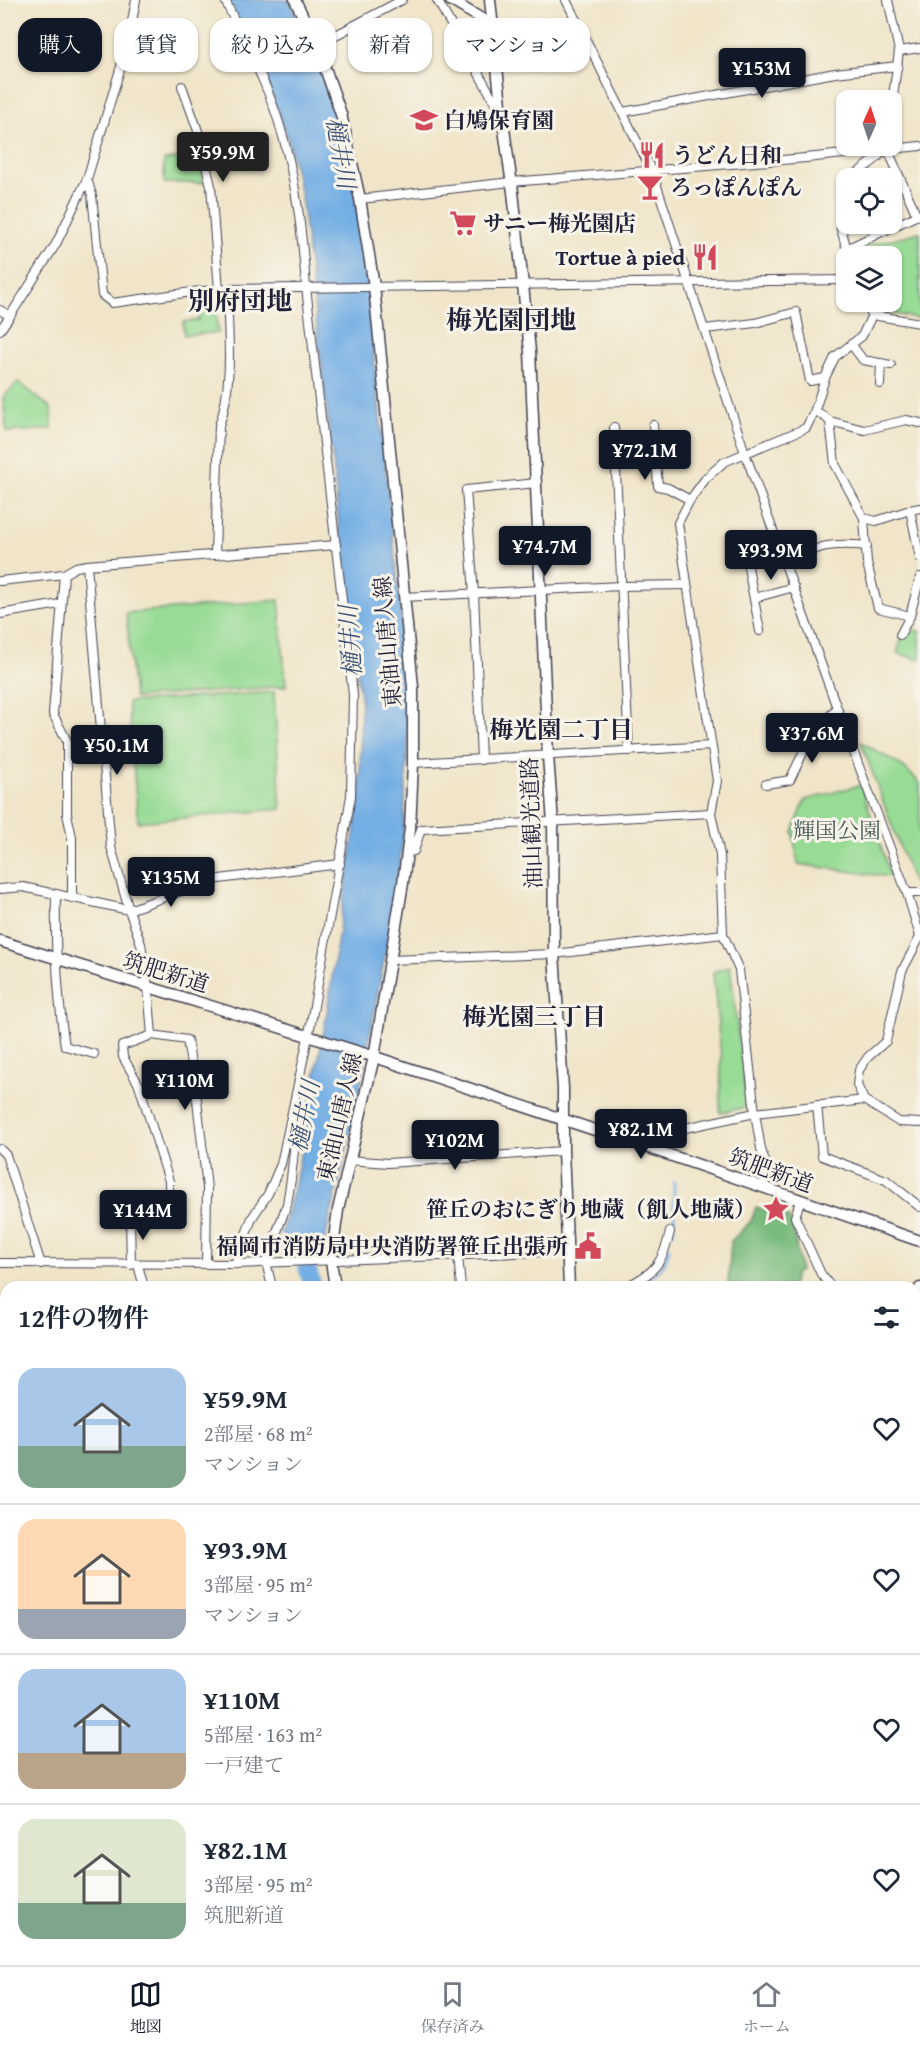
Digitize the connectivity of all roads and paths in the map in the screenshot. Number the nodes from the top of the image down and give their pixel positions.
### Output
1 (136, 0) edge
2 (225, 0) edge
3 (295, 0) edge
4 (402, 0) edge
5 (437, 0) edge
6 (450, 0) edge
7 (490, 0) edge
8 (566, 0) edge
9 (888, 0) edge
10 (304, 18) edge
11 (480, 18) edge
12 (491, 18) edge
13 (336, 35) edge
14 (920, 48) edge
15 (899, 51) junction
16 (898, 66) junction
17 (326, 72) edge
18 (497, 72) edge
19 (182, 86) dead end
20 (894, 90) edge
21 (623, 112) junction
22 (502, 114) junction
23 (920, 146) edge
24 (902, 148) edge
25 (836, 154) edge
26 (879, 156) edge
27 (888, 156) edge
28 (866, 168) edge
29 (652, 171) junction
30 (87, 179) junction
31 (511, 182) junction
32 (360, 199) junction
33 (918, 215) edge
34 (861, 246) edge
35 (836, 280) edge
36 (690, 282) junction
37 (523, 284) junction
38 (371, 286) junction
39 (308, 287) junction
40 (223, 290) junction
41 (0, 310) edge
42 (871, 312) edge
43 (872, 315) junction
44 (10, 316) junction
45 (920, 323) edge
46 (705, 329) junction
47 (0, 330) edge
48 (851, 344) junction
49 (882, 363) junction
50 (891, 365) dead end
51 (825, 378) junction
52 (880, 384) dead end
53 (815, 410) junction
54 (830, 421) junction
55 (920, 423) edge
56 (653, 425) dead end
57 (614, 427) dead end
58 (745, 453) junction
59 (537, 483) junction
60 (690, 500) junction
61 (920, 508) edge
62 (910, 510) junction
63 (864, 518) junction
64 (336, 545) junction
65 (867, 546) junction
66 (215, 555) junction
67 (920, 558) edge
68 (785, 560) junction
69 (87, 565) junction
70 (64, 574) junction
71 (920, 577) edge
72 (0, 581) edge
73 (686, 585) junction
74 (621, 586) junction
75 (794, 586) junction
76 (540, 590) junction
77 (474, 593) junction
78 (404, 597) junction
79 (754, 598) junction
80 (60, 604) junction
81 (0, 614) edge
82 (910, 616) junction
83 (760, 631) dead end
84 (900, 635) dead end
85 (837, 708) junction
86 (711, 746) junction
87 (629, 751) junction
88 (548, 756) junction
89 (481, 760) junction
90 (413, 763) junction
91 (766, 784) dead end
92 (711, 813) junction
93 (553, 823) junction
94 (407, 853) junction
95 (340, 864) junction
96 (0, 889) edge
97 (920, 892) edge
98 (907, 893) junction
99 (56, 894) junction
100 (72, 898) junction
101 (129, 910) junction
102 (723, 934) junction
103 (920, 937) edge
104 (0, 941) edge
105 (554, 954) junction
106 (55, 958) junction
107 (390, 960) junction
108 (148, 987) junction
109 (152, 1035) junction
110 (308, 1037) junction
111 (94, 1054) dead end
112 (372, 1056) junction
113 (864, 1100) junction
114 (293, 1105) junction
115 (817, 1105) junction
116 (754, 1113) junction
117 (563, 1120) junction
118 (920, 1123) edge
119 (0, 1149) edge
120 (652, 1149) junction
121 (563, 1151) junction
122 (349, 1160) junction
123 (764, 1187) junction
124 (800, 1201) junction
125 (920, 1207) edge
126 (670, 1233) dead end
127 (920, 1241) edge
128 (567, 1251) junction
129 (458, 1256) junction
130 (269, 1261) junction
131 (327, 1261) junction
132 (0, 1263) edge
133 (41, 1264) junction
134 (134, 1264) junction
135 (206, 1264) junction
136 (235, 1264) junction
137 (820, 1274) junction
138 (141, 1281) edge
139 (271, 1281) edge
140 (333, 1281) edge
141 (460, 1281) edge
142 (569, 1281) edge
143 (636, 1281) edge
144 (819, 1281) edge
145 (826, 1281) edge

1 - 30 street
2 - 39 street
3 - 10 street, 東油山唐人線
4 - 13 street
5 - 22 street
6 - 11 street
7 - 12 street, 油山観光道路
8 - 21 street
9 - 15 street
14 - 15 street
15 - 16 street
16 - 20 street
16 - 21 street
17 - 32 street, 東油山唐人線
18 - 22 street, 油山観光道路
19 - 40 street
21 - 29 street
22 - 31 street, 油山観光道路
23 - 24 street
25 - 29 street
26 - 28 street
27 - 33 street
29 - 31 street
29 - 36 street
30 - 40 street
30 - 44 street
31 - 32 street
31 - 37 street, 油山観光道路
32 - 38 street, 東油山唐人線
33 - 34 street
35 - 36 street
36 - 37 street
36 - 46 street
37 - 38 street
37 - 59 street, 油山観光道路
38 - 39 street
38 - 78 street, 東油山唐人線
39 - 40 street
39 - 64 street
40 - 66 street
41 - 44 street
42 - 43 street
43 - 45 street
43 - 48 street
44 - 47 street
46 - 51 street
46 - 58 street
48 - 49 street
48 - 51 street
49 - 50 street
49 - 52 street
51 - 53 street
53 - 54 street
53 - 58 street
54 - 55 street
54 - 63 street
56 - 60 street
57 - 74 street
58 - 60 street
58 - 68 street
59 - 76 street, 油山観光道路
59 - 77 street
60 - 73 street
61 - 62 street
62 - 63 street
62 - 67 street
63 - 65 street
64 - 66 street
64 - 95 street
65 - 68 street
65 - 82 street
66 - 69 street
68 - 75 street
68 - 79 street
69 - 70 street
69 - 101 street
70 - 72 street
70 - 80 street
71 - 82 street
73 - 74 street
73 - 86 street
74 - 76 street
74 - 87 street
75 - 79 street
75 - 85 street
76 - 77 street
76 - 88 street, 油山観光道路
77 - 78 street
77 - 89 street
78 - 90 street, 東油山唐人線
79 - 83 street
80 - 81 street
80 - 100 street
82 - 84 street
85 - 91 street
85 - 98 street
86 - 87 street
86 - 92 street
87 - 88 street
88 - 89 street
88 - 93 street, 油山観光道路
89 - 90 street
90 - 94 street, 東油山唐人線
92 - 93 street
92 - 102 street
93 - 94 street
93 - 105 street, 油山観光道路
94 - 107 street, 東油山唐人線
95 - 101 street
95 - 110 street
96 - 99 street
97 - 98 street
98 - 103 street
99 - 100 street
99 - 106 street
100 - 101 street
101 - 108 street
102 - 105 street
102 - 116 street
103 - 113 street
104 - 106 street, 筑肥新道
105 - 107 street
105 - 117 street, 油山観光道路
106 - 108 street, 筑肥新道
106 - 111 street
107 - 112 street, 東油山唐人線
108 - 109 street
108 - 110 street, 筑肥新道
109 - 134 street
109 - 135 street
110 - 112 street, 筑肥新道
110 - 114 street
112 - 117 street, 筑肥新道
112 - 122 street, 東油山唐人線
113 - 115 street
113 - 118 street
114 - 130 street
114 - 136 street
115 - 116 street
115 - 125 street
116 - 120 street
116 - 123 street
117 - 120 street, 筑肥新道
117 - 121 street, 油山観光道路
119 - 133 street
120 - 123 street, 筑肥新道
121 - 122 street
121 - 128 street, 油山観光道路
122 - 131 street, 東油山唐人線
123 - 124 street, 筑肥新道
124 - 127 street, 筑肥新道
124 - 137 street
126 - 143 street
128 - 129 street
128 - 142 street, 油山観光道路
129 - 131 street
129 - 141 street
130 - 131 street
130 - 136 street
130 - 139 street
131 - 140 street, 東油山唐人線
132 - 133 street
133 - 134 street
134 - 135 street
134 - 138 street
135 - 136 street
137 - 144 street
137 - 145 street

